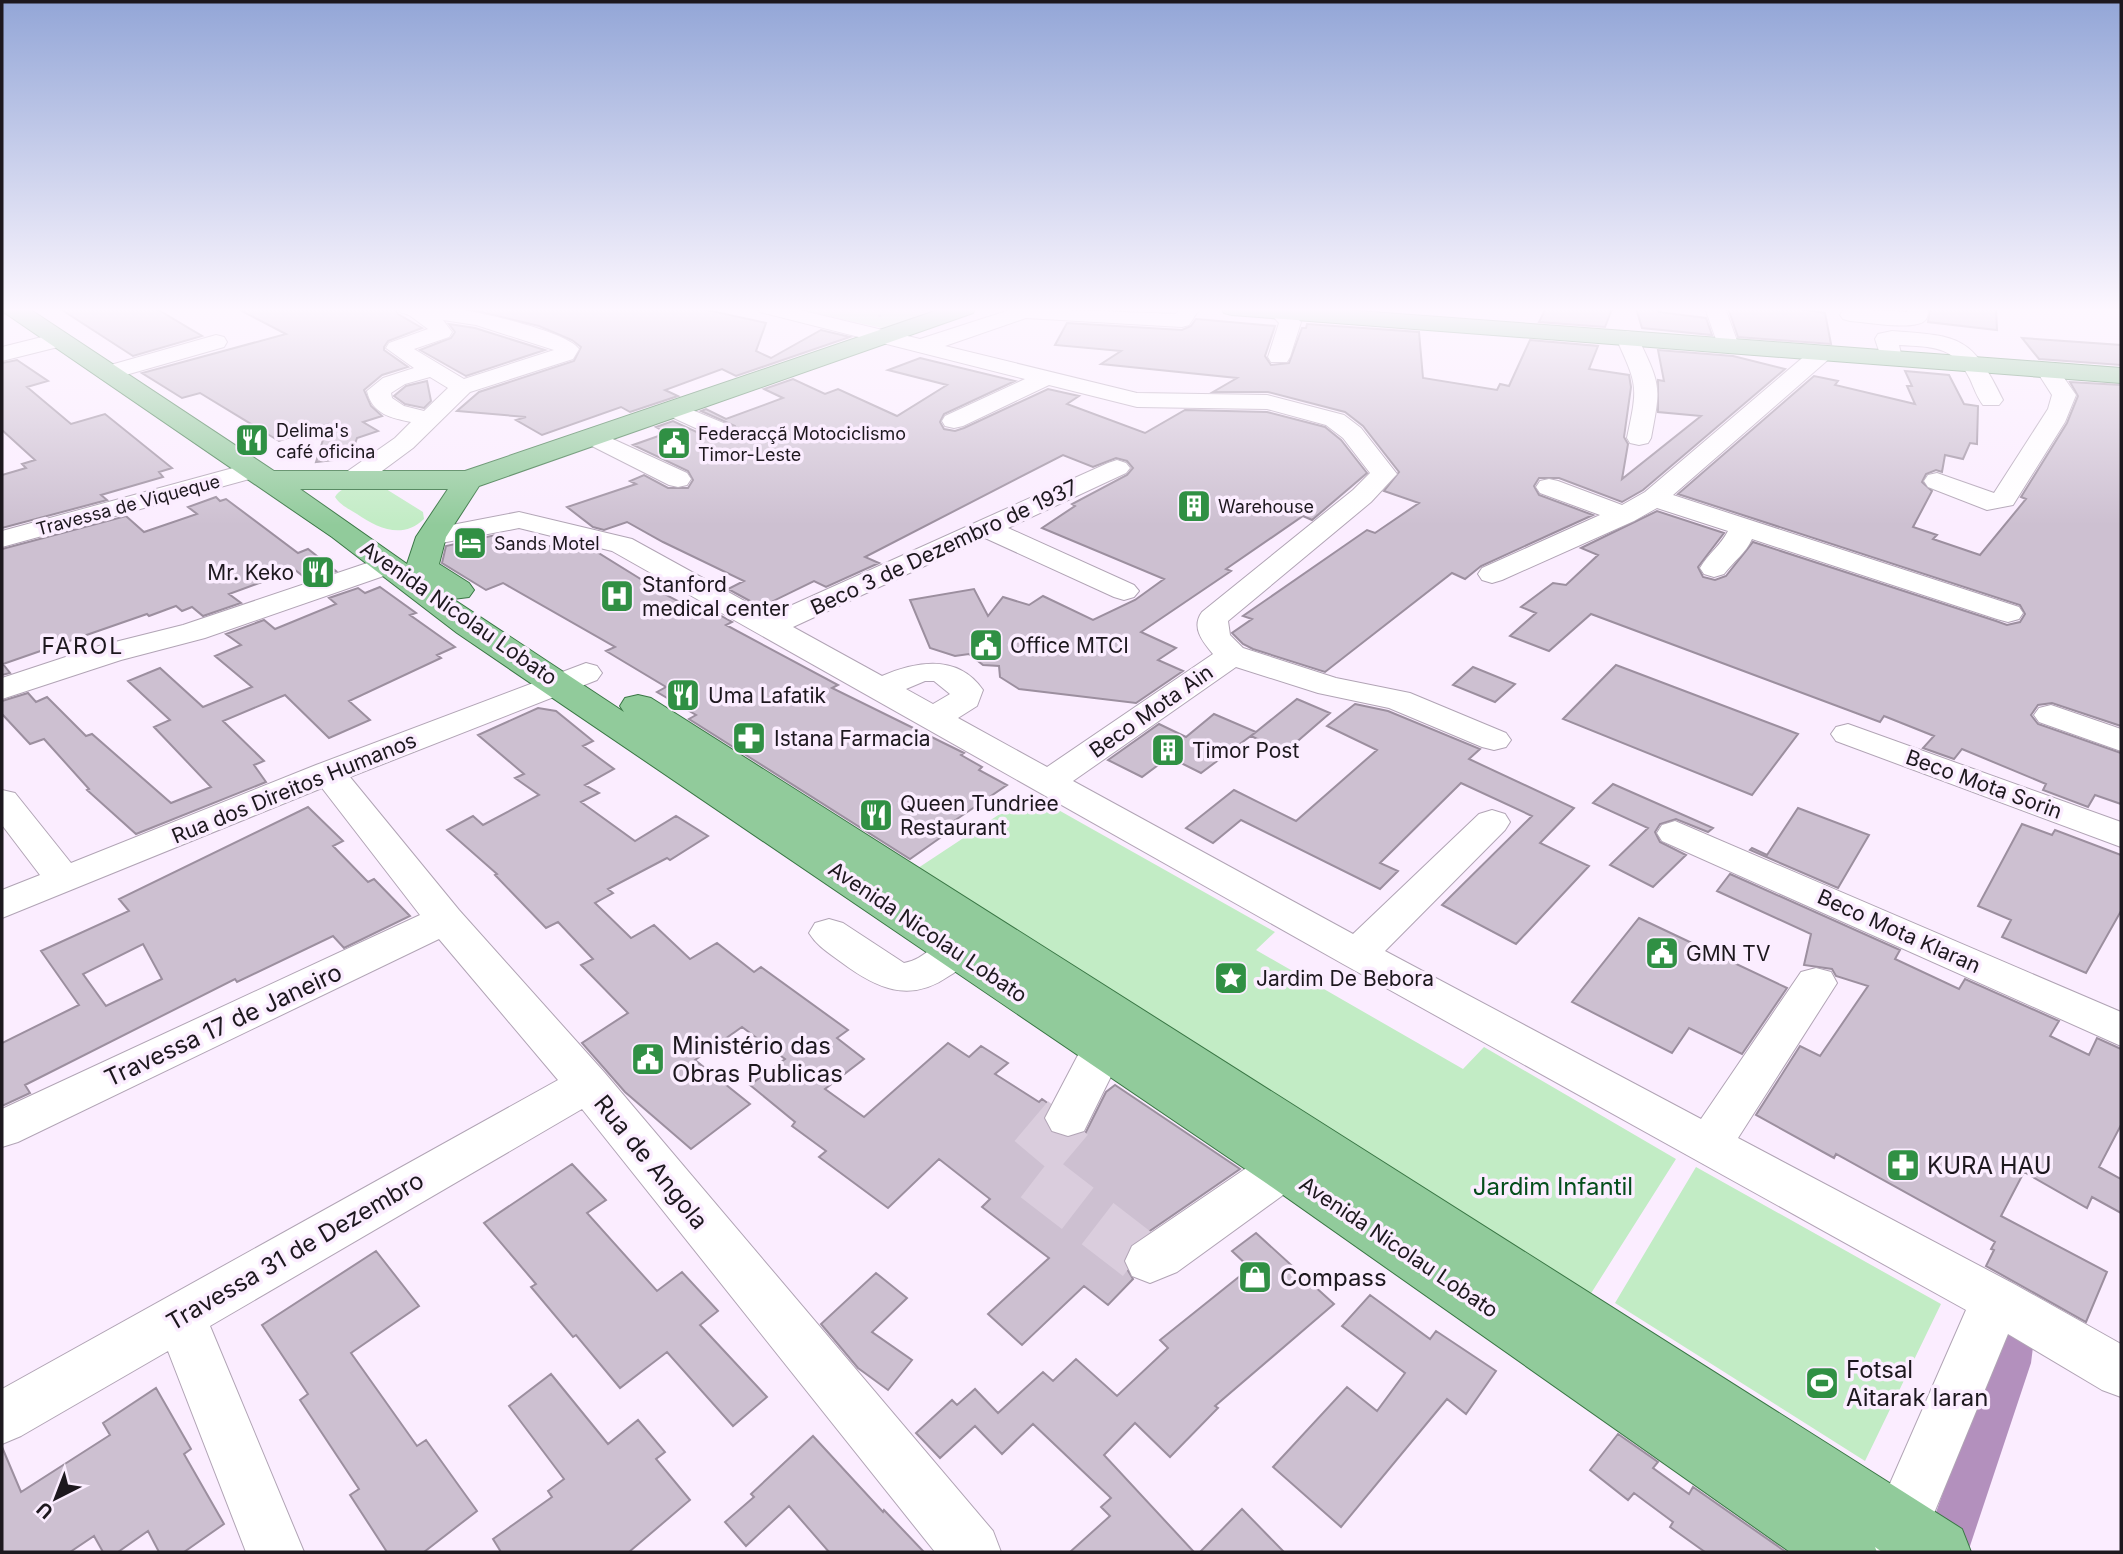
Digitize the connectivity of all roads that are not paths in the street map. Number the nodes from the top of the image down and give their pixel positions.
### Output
1 (119, 381) edge
2 (396, 381) edge
3 (451, 381) edge
4 (482, 381) edge
5 (756, 381) edge
6 (1040, 381) edge
7 (1056, 381) edge
8 (1646, 381) edge
9 (1791, 381) edge
10 (1983, 381) edge
11 (2054, 381) edge
12 (462, 387) junction
13 (1991, 400) dead end
14 (673, 409) junction
15 (429, 419) junction
16 (954, 421) dead end
17 (724, 432) dead end
18 (593, 437) junction
19 (1639, 438) dead end
20 (1117, 468) dead end
21 (262, 475) junction
22 (354, 479) junction
23 (678, 479) dead end
24 (468, 480) junction
25 (1937, 481) dead end
26 (1549, 487) dead end
27 (1654, 498) junction
28 (1624, 515) junction
29 (1742, 527) junction
30 (985, 528) junction
31 (343, 531) junction
32 (2, 539) edge
33 (414, 556) junction
34 (1714, 568) dead end
35 (1492, 574) dead end
36 (1125, 591) dead end
37 (2008, 614) dead end
38 (771, 626) junction
39 (1232, 655) junction
40 (573, 679) junction
41 (2, 689) edge
42 (2051, 715) dead end
43 (1848, 734) dead end
44 (1494, 740) dead end
45 (2121, 741) edge
46 (328, 773) junction
47 (1047, 783) junction
48 (2, 801) edge
49 (1492, 822) dead end
50 (1675, 834) dead end
51 (2121, 835) edge
52 (64, 880) junction
53 (2, 905) edge
54 (445, 920) junction
55 (829, 933) dead end
56 (957, 951) junction
57 (1357, 954) junction
58 (1816, 983) dead end
59 (2121, 1030) edge
60 (1103, 1048) junction
61 (588, 1084) junction
62 (1068, 1118) tunnel mouth
63 (2, 1129) edge
64 (1710, 1143) junction
65 (1284, 1168) junction
66 (1150, 1261) dead end
67 (1996, 1300) junction
68 (180, 1317) junction
69 (2118, 1363) edge
70 (2, 1418) edge
71 (1909, 1544) edge
72 (271, 1551) edge
73 (972, 1552) edge
74 (1845, 1552) edge

1 - 21 main road, Avenida Nicolau Lobato
2 - 15 street
3 - 12 street
4 - 12 street
5 - 14 main road
6 - 16 street
7 - 39 street, Beco Mota Ain
8 - 19 street
9 - 27 street
10 - 13 street
11 - 25 street
12 - 15 street
14 - 17 street
14 - 18 main road
15 - 22 street
18 - 23 street
18 - 24 main road
20 - 30 street, Beco 3 de Dezembro de 1937
21 - 22 main road
21 - 31 main road, Avenida Nicolau Lobato
21 - 32 street, Travessa de Viqueque
22 - 24 main road
24 - 33 main road
26 - 28 street
27 - 28 street
27 - 29 street
28 - 35 street
29 - 34 street
29 - 37 street
30 - 36 street
30 - 38 street, Beco 3 de Dezembro de 1937
31 - 33 main road, Avenida Nicolau Lobato
31 - 33 main road
33 - 38 street
33 - 40 main road, Avenida Nicolau Lobato
33 - 41 street
38 - 47 street
39 - 44 street
39 - 47 street, Beco Mota Ain
40 - 46 street, Rua dos Direitos Humanos
40 - 56 main road, Avenida Nicolau Lobato
40 - 71 main road, Avenida Nicolau Lobato
42 - 45 street
43 - 51 street, Beco Mota Sorin
46 - 52 street, Rua dos Direitos Humanos
46 - 54 street, Rua de Angola
47 - 57 street
48 - 52 street
49 - 57 street
50 - 59 street, Beco Mota Klaran
52 - 53 street, Rua dos Direitos Humanos
54 - 61 street, Rua de Angola
54 - 63 street, Travessa 17 de Janeiro
55 - 56 street
56 - 60 main road, Avenida Nicolau Lobato
57 - 64 street
58 - 64 street
60 - 62 street
60 - 65 main road, Avenida Nicolau Lobato
61 - 68 street, Travessa 31 de Dezembro
61 - 73 street, Rua de Angola
64 - 67 street
65 - 66 street
65 - 74 main road, Avenida Nicolau Lobato
67 - 69 street
67 - 71 street
68 - 70 street, Travessa 31 de Dezembro
68 - 72 street

